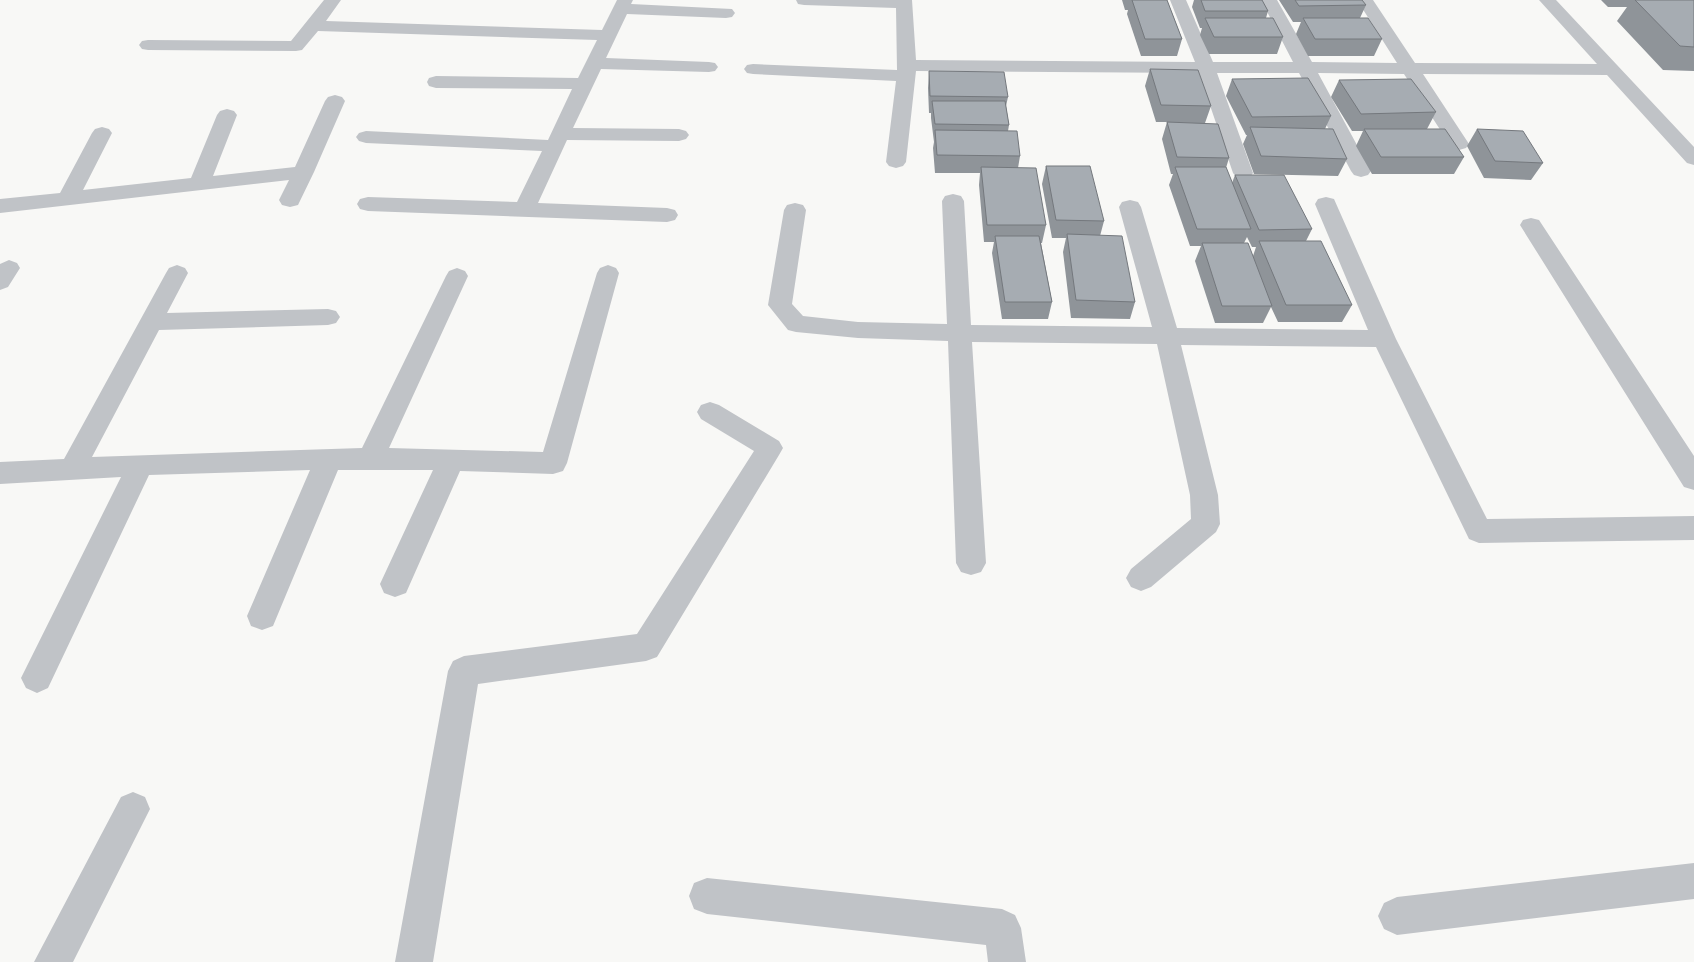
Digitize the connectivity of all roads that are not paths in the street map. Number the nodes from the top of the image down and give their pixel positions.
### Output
1 (333, 0) edge
2 (804, 0) edge
3 (1178, 0) edge
4 (1269, 0) edge
5 (1365, 0) edge
6 (1547, 0) edge
7 (904, 2) edge
8 (623, 4) edge
9 (726, 13) dead end
10 (313, 26) junction
11 (608, 35) junction
12 (148, 45) dead end
13 (595, 63) junction
14 (709, 67) dead end
15 (1206, 67) junction
16 (1306, 68) junction
17 (753, 69) dead end
18 (1409, 69) junction
19 (1612, 70) junction
20 (906, 71) junction
21 (436, 82) dead end
22 (585, 84) junction
23 (336, 101) dead end
24 (227, 115) dead end
25 (102, 133) dead end
26 (679, 135) dead end
27 (366, 137) dead end
28 (557, 140) junction
29 (1459, 144) dead end
30 (1694, 158) edge
31 (896, 162) dead end
32 (1361, 171) dead end
33 (304, 172) junction
34 (1243, 173) edge
35 (199, 184) junction
36 (68, 198) junction
37 (290, 200) dead end
38 (953, 202) dead end
39 (368, 204) dead end
40 (1326, 204) dead end
41 (0, 206) edge
42 (1130, 207) dead end
43 (524, 209) junction
44 (795, 210) dead end
45 (666, 215) dead end
46 (1531, 224) dead end
47 (177, 273) dead end
48 (608, 273) dead end
49 (457, 276) dead end
50 (328, 317) dead end
51 (151, 322) junction
52 (960, 333) junction
53 (1167, 336) junction
54 (1384, 339) junction
55 (710, 412) dead end
56 (371, 458) junction
57 (329, 459) junction
58 (451, 460) junction
59 (140, 465) junction
60 (73, 468) junction
61 (2, 476) edge
62 (1694, 479) edge
63 (1694, 528) edge
64 (971, 563) dead end
65 (1141, 578) dead end
66 (395, 584) dead end
67 (262, 616) dead end
68 (37, 678) dead end
69 (134, 809) dead end
70 (1694, 880) edge
71 (707, 896) dead end
72 (1397, 916) dead end
73 (52, 962) edge
74 (414, 962) edge
75 (1008, 962) edge

1 - 10 street
2 - 7 street
3 - 15 street
4 - 16 street
5 - 18 street
6 - 19 street
7 - 20 street
8 - 9 street
8 - 11 street
10 - 11 street
10 - 12 street
11 - 13 street
13 - 14 street
13 - 22 street
15 - 16 street
15 - 20 street
15 - 34 street
16 - 18 street
16 - 32 street
17 - 20 street
18 - 19 street
18 - 29 street
19 - 30 street
20 - 31 street
21 - 22 street
22 - 28 street
23 - 33 street
24 - 35 street
25 - 36 street
26 - 28 street
27 - 28 street
28 - 43 street
33 - 35 street
33 - 37 street
35 - 36 street
36 - 41 street
38 - 52 street
39 - 43 street
40 - 54 street
42 - 53 street
43 - 45 street
44 - 52 street
46 - 62 street
47 - 51 street
48 - 58 street
49 - 56 street
50 - 51 street
51 - 60 street
52 - 53 street
52 - 64 street
53 - 54 street
53 - 65 street
54 - 63 street
55 - 74 street
56 - 57 street
56 - 58 street
57 - 59 street
57 - 67 street
58 - 66 street
59 - 60 street
59 - 68 street
60 - 61 street
69 - 73 street
70 - 72 street
71 - 75 street

